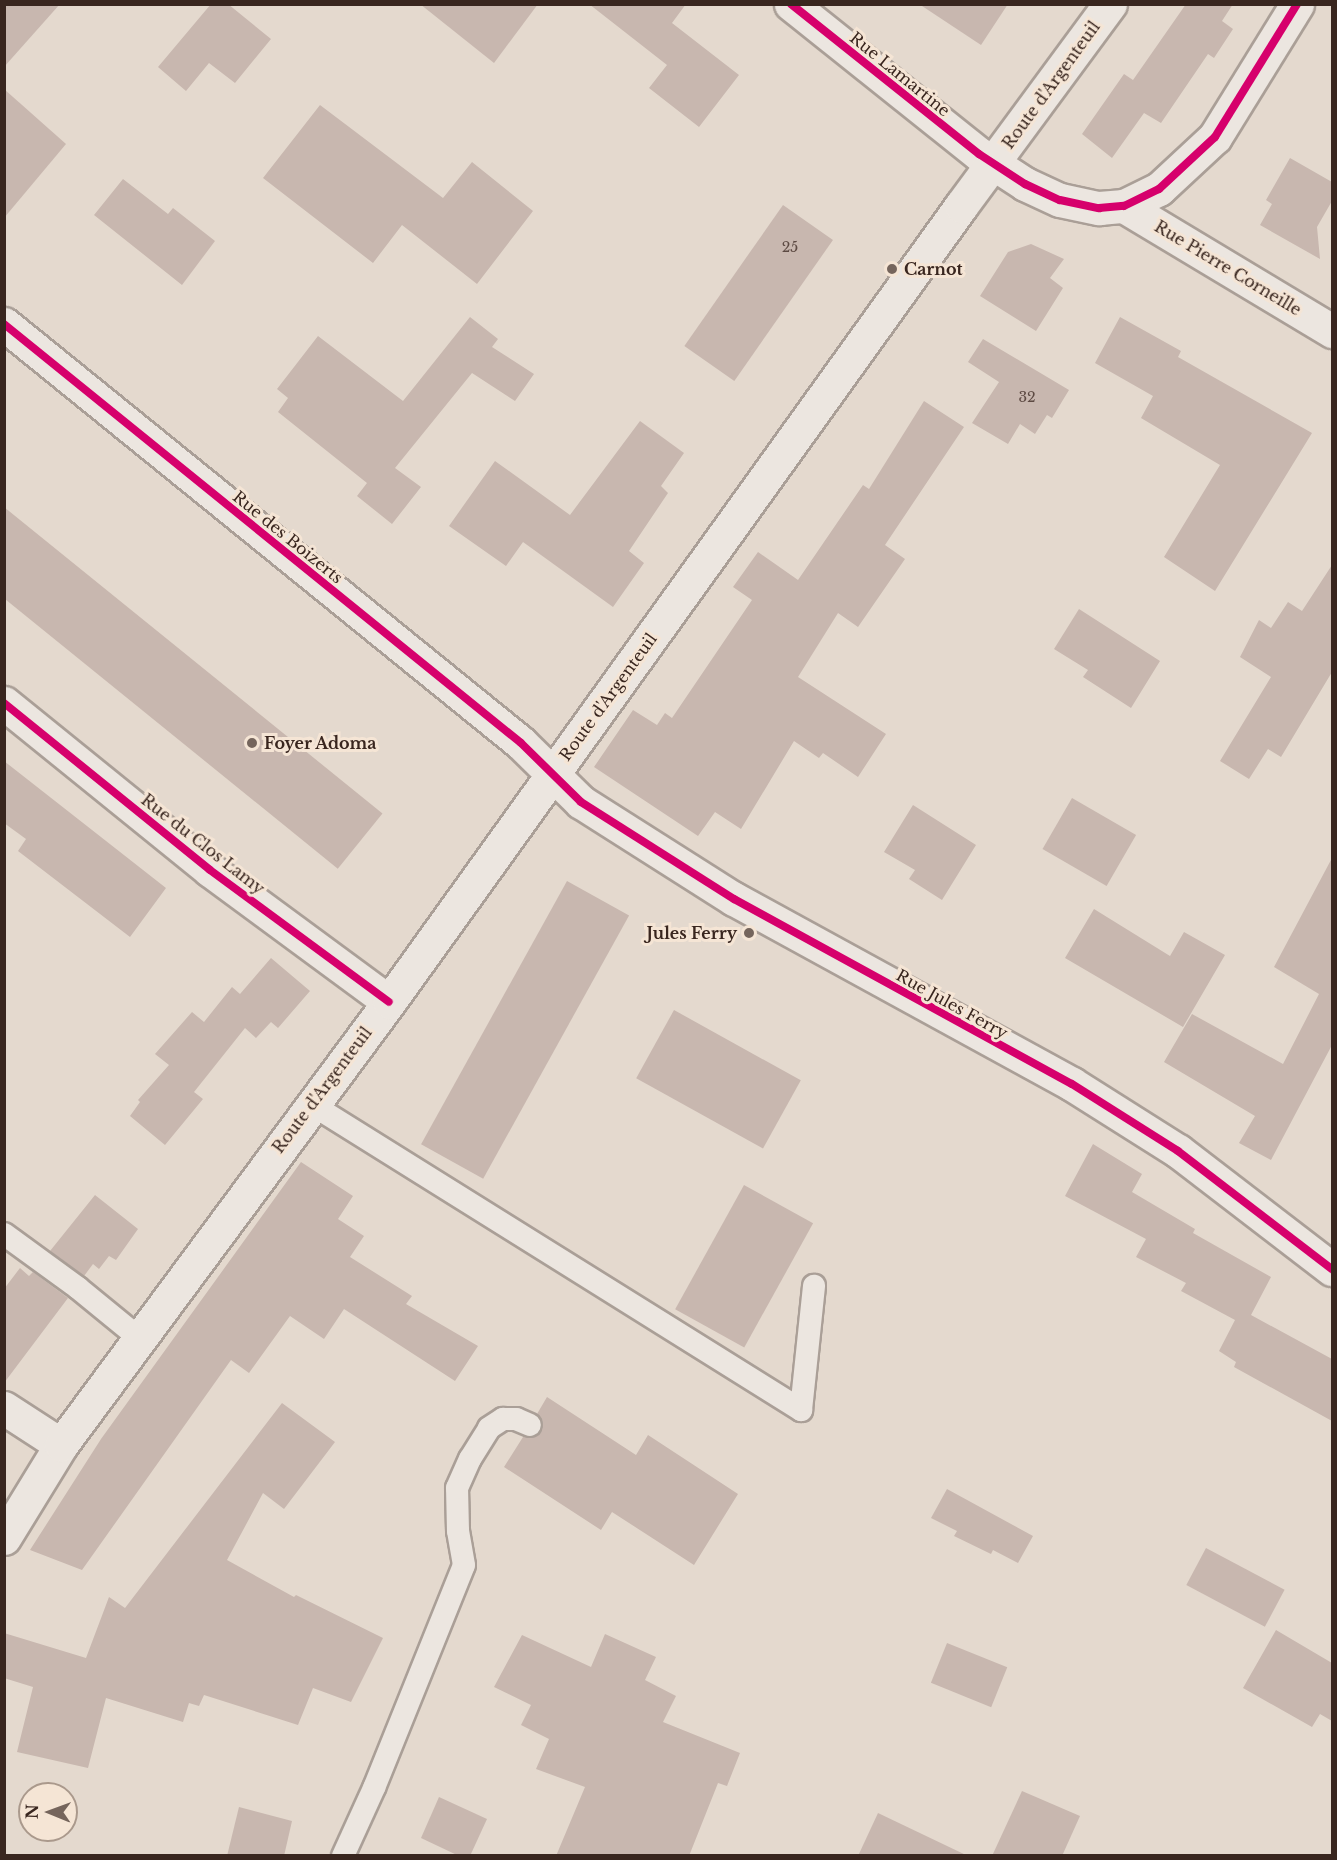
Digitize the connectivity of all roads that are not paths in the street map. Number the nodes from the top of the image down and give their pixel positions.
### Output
1 (791, 4) edge
2 (1110, 4) edge
3 (1297, 4) edge
4 (994, 164) junction
5 (1124, 206) junction
6 (4, 324) edge
7 (1332, 331) edge
8 (4, 703) edge
9 (552, 775) junction
10 (389, 1002) junction
11 (311, 1104) junction
12 (4, 1234) edge
13 (1332, 1269) edge
14 (814, 1286) dead end
15 (139, 1338) junction
16 (4, 1408) edge
17 (530, 1425) dead end
18 (61, 1445) junction
19 (4, 1538) edge
20 (343, 1856) edge

1 - 4 street, Rue Lamartine
2 - 4 street, Route d'Argenteuil
3 - 5 street
4 - 5 street, Rue Lamartine
4 - 9 street, Route d'Argenteuil
5 - 7 street, Rue Pierre Corneille
6 - 9 street, Rue des Boizerts
8 - 10 street, Rue du Clos Lamy
9 - 10 street, Route d'Argenteuil
9 - 13 street, Rue Jules Ferry
10 - 11 street, Route d'Argenteuil
11 - 14 lane
11 - 15 street, Route d'Argenteuil
12 - 15 lane
15 - 18 street, Route d'Argenteuil
16 - 18 street
17 - 20 lane
18 - 19 street, Route d'Argenteuil

